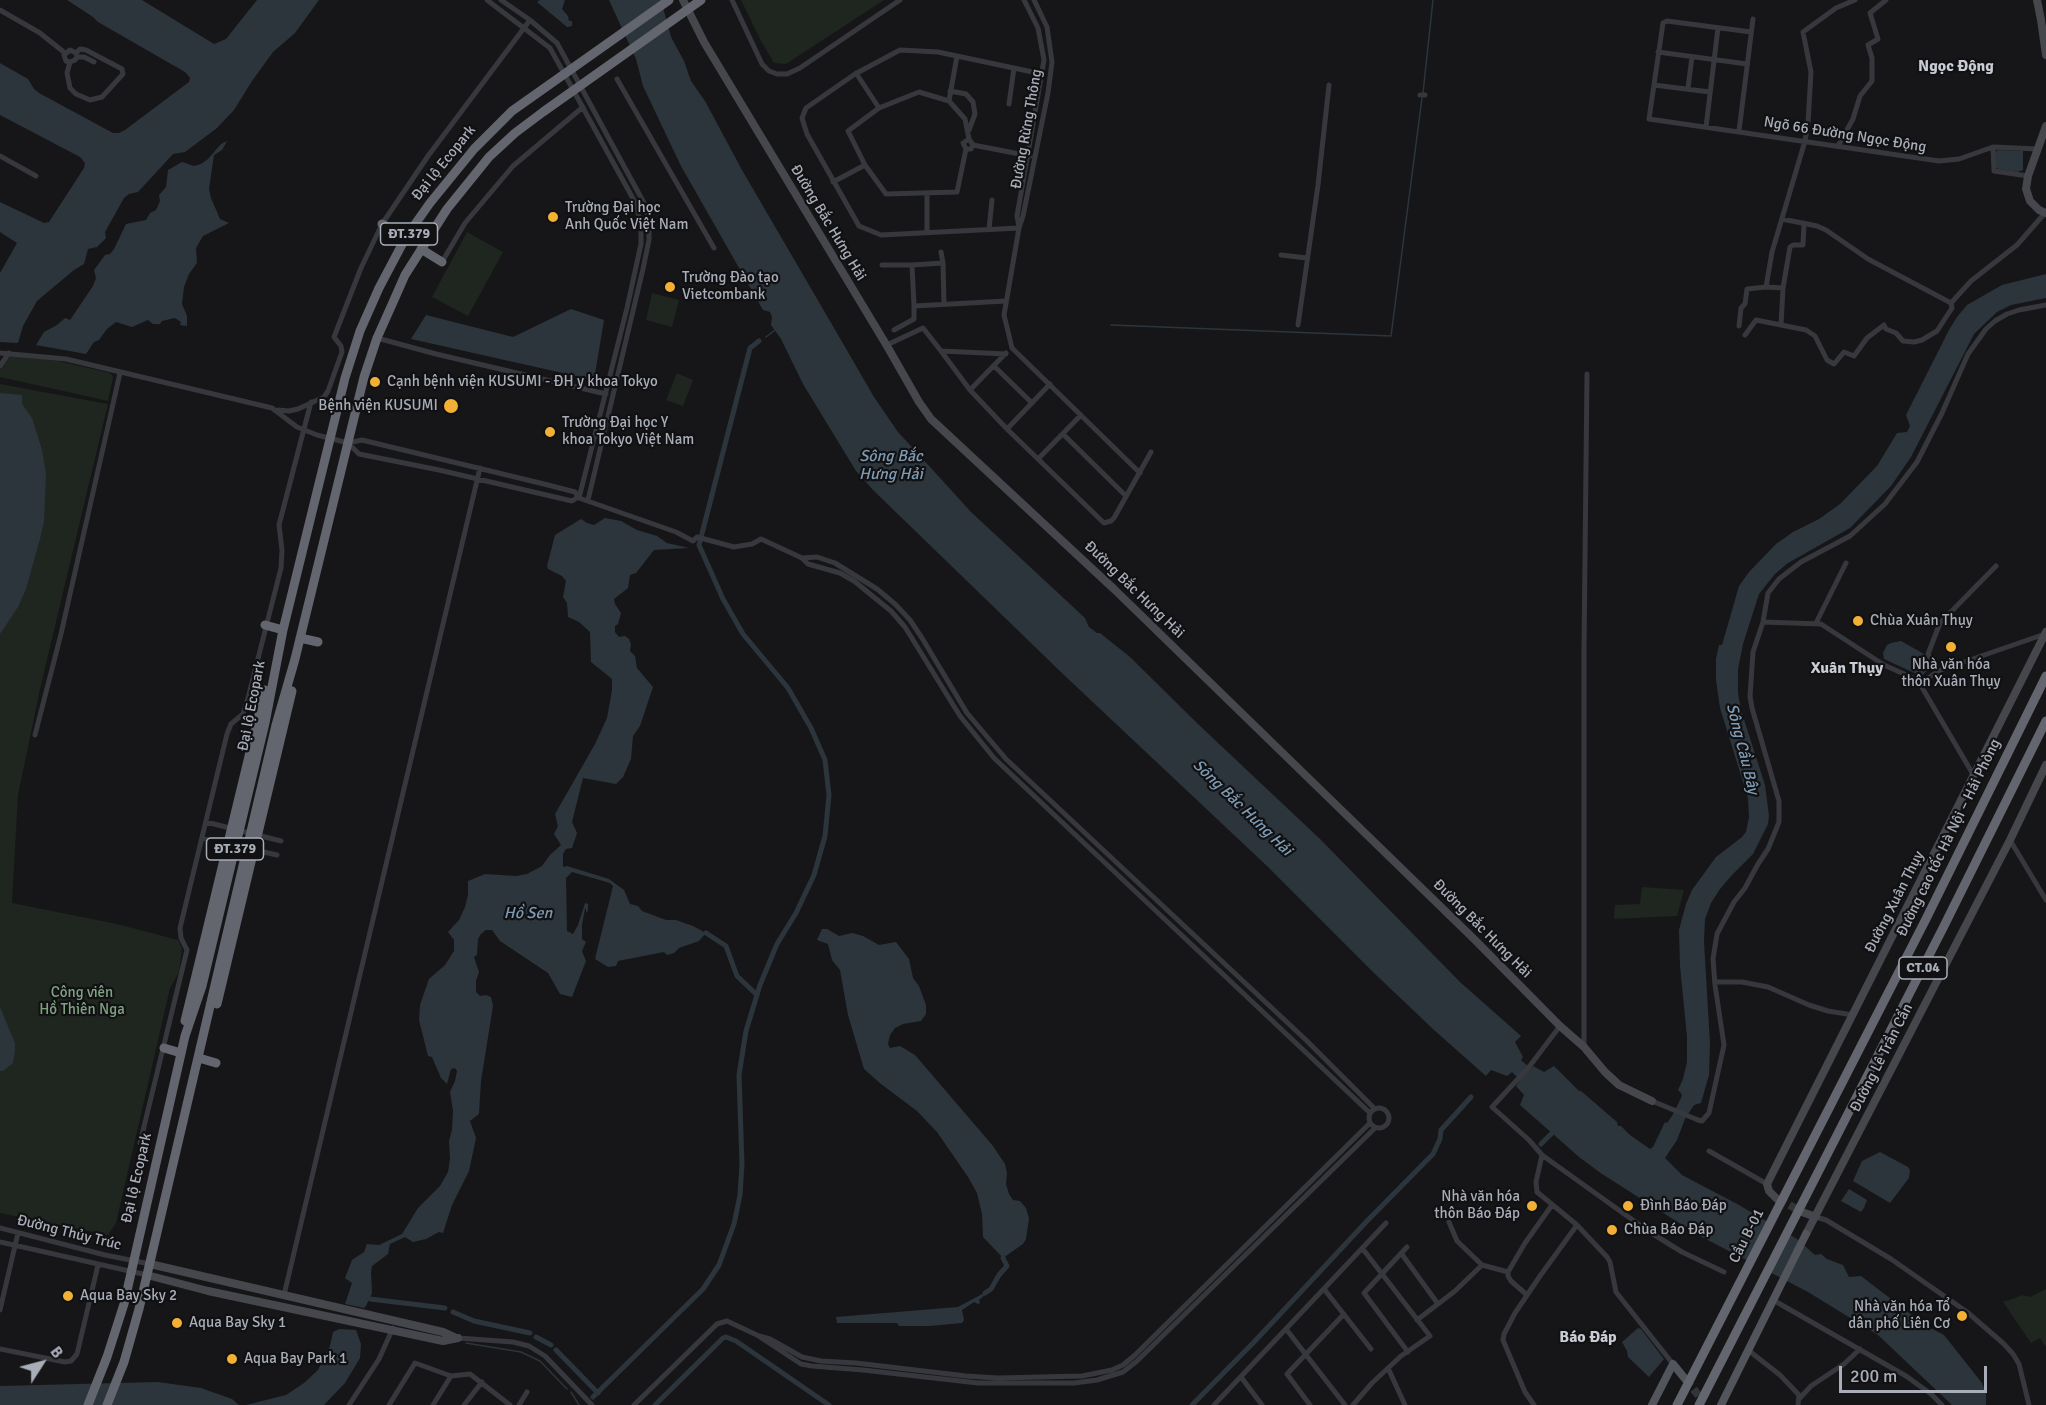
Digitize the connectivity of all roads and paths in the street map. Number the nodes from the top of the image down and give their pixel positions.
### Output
1 (488, 0) edge
2 (501, 0) edge
3 (669, 0) edge
4 (682, 0) edge
5 (701, 0) edge
6 (732, 0) edge
7 (900, 0) edge
8 (1024, 0) edge
9 (1034, 0) edge
10 (1855, 0) edge
11 (1886, 0) edge
12 (2037, 0) edge
13 (0, 10) edge
14 (1753, 19) dead end
15 (530, 20) junction
16 (525, 28) junction
17 (1718, 28) junction
18 (1751, 32) junction
19 (1658, 52) junction
20 (65, 53) junction
21 (76, 55) junction
22 (957, 56) junction
23 (2046, 56) edge
24 (1692, 57) junction
25 (1714, 60) junction
26 (70, 62) junction
27 (94, 62) dead end
28 (1747, 64) junction
29 (1014, 68) junction
30 (856, 73) junction
31 (1042, 74) junction
32 (618, 79) dead end
33 (1329, 85) dead end
34 (1654, 85) junction
35 (1688, 88) junction
36 (951, 91) junction
37 (1710, 92) junction
38 (949, 101) junction
39 (589, 102) junction
40 (1009, 104) dead end
41 (582, 107) junction
42 (879, 108) junction
43 (2046, 126) edge
44 (1706, 127) junction
45 (969, 130) junction
46 (1739, 131) junction
47 (969, 139) junction
48 (1804, 141) junction
49 (973, 145) junction
50 (1838, 146) junction
51 (1993, 147) junction
52 (966, 149) junction
53 (2037, 149) junction
54 (0, 156) edge
55 (1028, 156) junction
56 (1034, 157) junction
57 (865, 165) junction
58 (36, 176) dead end
59 (2028, 176) junction
60 (833, 182) junction
61 (927, 193) junction
62 (639, 195) junction
63 (633, 198) junction
64 (992, 200) dead end
65 (2045, 213) edge
66 (1782, 219) junction
67 (1804, 223) junction
68 (382, 224) junction
69 (1019, 228) junction
70 (989, 229) junction
71 (927, 232) junction
72 (406, 237) junction
73 (714, 248) dead end
74 (421, 249) junction
75 (942, 252) dead end
76 (1281, 255) dead end
77 (1307, 258) junction
78 (442, 262) joint
79 (943, 263) junction
80 (882, 265) dead end
81 (912, 265) junction
82 (1766, 287) junction
83 (1783, 288) junction
84 (1006, 301) junction
85 (1951, 303) junction
86 (944, 304) junction
87 (2046, 305) edge
88 (914, 306) junction
89 (626, 324) junction
90 (1298, 325) dead end
91 (1781, 325) junction
92 (1739, 326) dead end
93 (894, 330) dead end
94 (1745, 335) dead end
95 (377, 339) junction
96 (891, 343) dead end
97 (1012, 348) junction
98 (941, 351) junction
99 (0, 352) edge
100 (9, 353) junction
101 (1006, 354) junction
102 (0, 366) edge
103 (994, 366) junction
104 (120, 374) junction
105 (1587, 374) dead end
106 (1050, 384) junction
107 (970, 390) junction
108 (605, 394) junction
109 (612, 395) junction
110 (310, 402) junction
111 (1032, 403) junction
112 (272, 408) junction
113 (1081, 415) junction
114 (1007, 429) junction
115 (303, 430) junction
116 (1063, 434) junction
117 (330, 439) junction
118 (348, 443) junction
119 (1151, 452) dead end
120 (1038, 459) junction
121 (480, 468) junction
122 (1140, 473) junction
123 (477, 479) junction
124 (1126, 496) junction
125 (579, 497) junction
126 (588, 500) junction
127 (802, 558) junction
128 (1846, 563) dead end
129 (840, 566) junction
130 (1996, 566) dead end
131 (837, 572) junction
132 (1763, 622) junction
133 (1815, 623) junction
134 (265, 625) junction
135 (283, 630) junction
136 (2045, 633) edge
137 (300, 638) junction
138 (318, 642) dead end
139 (279, 645) junction
140 (295, 659) junction
141 (1938, 671) junction
142 (2046, 671) edge
143 (2046, 676) edge
144 (1920, 684) junction
145 (2046, 721) edge
146 (981, 731) junction
147 (35, 735) dead end
148 (975, 735) junction
149 (2046, 765) edge
150 (1974, 776) junction
151 (206, 822) junction
152 (232, 828) junction
153 (258, 835) junction
154 (202, 838) junction
155 (2010, 840) junction
156 (281, 841) dead end
157 (228, 843) junction
158 (254, 849) junction
159 (277, 855) dead end
160 (1125, 872) junction
161 (1120, 878) junction
162 (2046, 900) edge
163 (1926, 919) junction
164 (1715, 982) junction
165 (1248, 987) junction
166 (1241, 993) junction
167 (1853, 1015) junction
168 (1560, 1026) junction
169 (185, 1036) junction
170 (203, 1038) junction
171 (1584, 1047) junction
172 (164, 1048) junction
173 (181, 1053) junction
174 (198, 1058) junction
175 (216, 1063) dead end
176 (1652, 1101) joint
177 (1372, 1111) junction
178 (1372, 1125) junction
179 (140, 1143) dead end
180 (1709, 1151) dead end
181 (1542, 1155) junction
182 (1767, 1184) junction
183 (1779, 1201) junction
184 (1551, 1205) junction
185 (1799, 1212) junction
186 (1816, 1217) junction
187 (1449, 1222) dead end
188 (1386, 1223) dead end
189 (1577, 1225) junction
190 (0, 1228) edge
191 (18, 1233) junction
192 (1806, 1234) joint
193 (0, 1242) edge
194 (15, 1247) junction
195 (1407, 1247) dead end
196 (1362, 1248) junction
197 (1401, 1253) junction
198 (133, 1260) junction
199 (150, 1264) junction
200 (98, 1265) junction
201 (1482, 1265) junction
202 (131, 1272) junction
203 (1508, 1272) junction
204 (1724, 1272) dead end
205 (1382, 1274) junction
206 (147, 1275) junction
207 (1324, 1289) junction
208 (284, 1295) junction
209 (1527, 1295) junction
210 (1775, 1297) junction
211 (1438, 1304) junction
212 (0, 1310) edge
213 (1344, 1314) junction
214 (1417, 1320) junction
215 (395, 1321) junction
216 (1286, 1329) junction
217 (393, 1330) junction
218 (458, 1338) junction
219 (1860, 1348) junction
220 (0, 1349) edge
221 (1371, 1349) dead end
222 (1748, 1350) junction
223 (1408, 1352) junction
224 (1306, 1355) junction
225 (1673, 1364) junction
226 (1388, 1368) junction
227 (451, 1376) junction
228 (1241, 1377) junction
229 (1686, 1380) tunnel mouth
230 (483, 1382) junction
231 (527, 1392) dead end
232 (1798, 1403) edge
233 (1260, 1404) edge
234 (1703, 1404) edge
235 (88, 1405) edge
236 (107, 1405) edge
237 (349, 1405) edge
238 (389, 1405) edge
239 (433, 1405) edge
240 (464, 1405) edge
241 (510, 1405) edge
242 (519, 1405) edge
243 (592, 1405) edge
244 (634, 1405) edge
245 (1214, 1405) edge
246 (1310, 1405) edge
247 (1345, 1405) edge
248 (1353, 1405) edge
249 (1405, 1405) edge
250 (1534, 1405) edge
251 (1652, 1405) edge
252 (1677, 1405) edge
253 (1721, 1405) edge
254 (1942, 1405) edge
255 (2029, 1405) edge

1 - 16 street
2 - 15 street
3 - 72 highway, Đại lộ Ecopark / ĐT.379
4 - 168 main road, Đường Bắc Hưng Hải
5 - 74 highway, Đại lộ Ecopark / ĐT.379
6 - 7 street
8 - 31 street, Đường Rừng Thông
9 - 56 street, Đường Rừng Thông
10 - 48 street
11 - 50 street
12 - 23 main road
13 - 20 street
14 - 18 street
15 - 16 street
15 - 39 street
16 - 41 street
16 - 68 street
17 - 18 street
17 - 19 street
17 - 25 street
18 - 28 street
19 - 24 street
19 - 34 street
20 - 21 street
20 - 26 street
21 - 26 street
21 - 26 street
21 - 27 street
22 - 29 street
22 - 30 street
22 - 36 street
24 - 25 street
24 - 35 street
25 - 28 street
25 - 37 street
28 - 46 street
29 - 31 street
29 - 40 street
30 - 42 street
30 - 60 street
31 - 55 street, Đường Rừng Thông
32 - 73 street
33 - 77 street
34 - 35 street
34 - 44 street, Ngõ 66 Đường Ngọc Động
35 - 37 street
36 - 38 street
36 - 45 street
37 - 44 street
38 - 42 street
38 - 45 street
39 - 41 street
39 - 62 street
41 - 63 street
41 - 78 street
42 - 57 street
43 - 53 main road
44 - 46 street, Ngõ 66 Đường Ngọc Động
45 - 47 street
46 - 48 street, Ngõ 66 Đường Ngọc Động
47 - 49 street
47 - 52 street
48 - 50 street, Ngõ 66 Đường Ngọc Động
48 - 66 street
49 - 52 street
49 - 55 street
50 - 51 street, Ngõ 66 Đường Ngọc Động
51 - 53 street, Ngõ 66 Đường Ngọc Động
51 - 59 street
52 - 61 street
53 - 59 main road
54 - 58 street
55 - 56 street
55 - 69 street, Đường Rừng Thông
56 - 69 street, Đường Rừng Thông
57 - 60 street
57 - 61 street
59 - 65 main road
60 - 71 street
61 - 71 street
62 - 63 street
62 - 89 street
63 - 89 street
64 - 70 street
65 - 85 street
66 - 67 street
66 - 82 street
67 - 83 street
67 - 85 street
68 - 72 highway
68 - 110 street
69 - 70 street
69 - 84 street, Đường Rừng Thông
70 - 71 street
72 - 117 highway, Đại lộ Ecopark / ĐT.379
74 - 78 highway
74 - 95 highway, Đại lộ Ecopark / ĐT.379
75 - 79 street
76 - 77 street
77 - 90 street
79 - 81 street
79 - 86 street
80 - 81 street
81 - 88 street
82 - 83 street
82 - 92 street
83 - 91 street
84 - 86 street
84 - 97 street, Đường Rừng Thông
85 - 91 street
86 - 88 street
87 - 132 street
88 - 93 street
89 - 108 street
89 - 109 street
91 - 94 street
95 - 108 street
95 - 118 highway, Đại lộ Ecopark / ĐT.379
96 - 98 street
97 - 101 street
97 - 106 street
98 - 101 street
98 - 107 street
99 - 100 street
100 - 102 street
100 - 104 street
101 - 103 street
103 - 107 street
103 - 111 street
104 - 112 street
104 - 147 street
105 - 171 street
106 - 111 street
106 - 113 street
107 - 114 street
108 - 109 street
108 - 125 street
109 - 126 street
110 - 112 street
110 - 115 street
111 - 114 street
112 - 115 street
113 - 116 street
113 - 122 street
114 - 120 street
115 - 117 street
115 - 134 street
116 - 120 street
116 - 124 street
117 - 118 street
117 - 135 highway, Đại lộ Ecopark / ĐT.379
118 - 121 street
118 - 123 street
118 - 137 highway, Đại lộ Ecopark / ĐT.379
119 - 122 street
120 - 124 street
121 - 123 street
121 - 125 street
122 - 124 street
123 - 125 street
123 - 208 street
125 - 126 street
126 - 127 street
127 - 129 street
127 - 131 street
128 - 133 street
129 - 131 street
129 - 146 street
130 - 141 street
131 - 148 street
132 - 133 street
132 - 164 street
133 - 144 street
134 - 135 highway
134 - 151 street
135 - 139 highway, Đại lộ Ecopark / ĐT.379
136 - 141 street
136 - 150 main road, Đường Xuân Thụy
137 - 138 highway
137 - 140 highway, Đại lộ Ecopark / ĐT.379
139 - 152 highway
139 - 169 highway, Đại lộ Ecopark / ĐT.379
140 - 153 highway
140 - 170 highway, Đại lộ Ecopark / ĐT.379
141 - 144 street
142 - 163 highway
143 - 163 highway, Đường cao tốc Hà Nội – Hải Phòng / CT.04
144 - 150 street
145 - 185 highway, CT.04
146 - 148 street
146 - 160 street
148 - 161 street
149 - 155 main road, Đường Lê Trần Cẩn
150 - 167 main road, Đường Xuân Thụy
151 - 152 street
151 - 154 street
152 - 153 street
152 - 157 highway
153 - 156 street
153 - 158 highway
154 - 157 street
154 - 172 street
155 - 162 street
155 - 186 main road, Đường Lê Trần Cẩn
157 - 158 street
157 - 169 highway
158 - 159 street
158 - 170 highway
160 - 161 street
160 - 165 street
161 - 166 street
163 - 183 highway, Đường cao tốc Hà Nội – Hải Phòng / CT.04
164 - 167 street
164 - 176 street, Đường Bắc Hưng Hải
165 - 166 street
165 - 177 street
166 - 177 street
167 - 182 main road, Đường Xuân Thụy
168 - 171 main road, Đường Bắc Hưng Hải
168 - 181 street
169 - 173 highway, Đại lộ Ecopark / ĐT.379
170 - 174 highway, Đại lộ Ecopark / ĐT.379
171 - 176 main road, Đường Bắc Hưng Hải
172 - 173 highway
172 - 179 street
173 - 198 highway, Đại lộ Ecopark / ĐT.379
174 - 175 highway
174 - 199 highway, Đại lộ Ecopark / ĐT.379
177 - 178 street
177 - 178 street
178 - 244 street
180 - 182 street
181 - 184 street
181 - 204 street
182 - 183 main road
183 - 252 highway, Cầu B-01 / CT.04
184 - 189 street
184 - 203 street
185 - 186 main road
185 - 234 highway, CT.04
186 - 192 main road, Đường Lê Trần Cẩn
186 - 255 street
187 - 201 street
188 - 196 street
189 - 209 street
189 - 225 street
190 - 191 street, Đường Thủy Trúc
191 - 194 street
191 - 198 street, Đường Thủy Trúc
192 - 210 main road
193 - 194 street, Đường Thủy Trúc
194 - 200 street, Đường Thủy Trúc
194 - 212 street
195 - 197 street
196 - 205 street
196 - 207 street
197 - 205 street
197 - 211 street
198 - 199 street, Đường Thủy Trúc
198 - 202 highway, Đại lộ Ecopark / ĐT.379
199 - 206 highway, Đại lộ Ecopark / ĐT.379
199 - 208 main road
200 - 202 street, Đường Thủy Trúc
200 - 220 street
201 - 203 street
201 - 211 street
202 - 206 street, Đường Thủy Trúc
202 - 235 highway, Đại lộ Ecopark / ĐT.379
203 - 209 street
205 - 214 street
205 - 223 street
206 - 217 main road
206 - 236 highway, Đại lộ Ecopark / ĐT.379
207 - 213 street
207 - 216 street
208 - 215 main road
209 - 250 street
210 - 219 street
210 - 222 main road
211 - 214 street
213 - 221 street
213 - 224 street
214 - 223 street
215 - 217 street
215 - 218 main road
216 - 224 street
216 - 228 street
217 - 218 main road
217 - 237 street
218 - 243 street
219 - 232 street
219 - 254 street
222 - 232 street
222 - 253 main road
223 - 226 street
224 - 246 street
224 - 247 street
225 - 229 main road
225 - 251 main road
226 - 248 street
226 - 249 street
227 - 230 street
227 - 238 street
227 - 239 street
228 - 233 street
228 - 245 street
230 - 240 street
230 - 241 street
231 - 242 street

